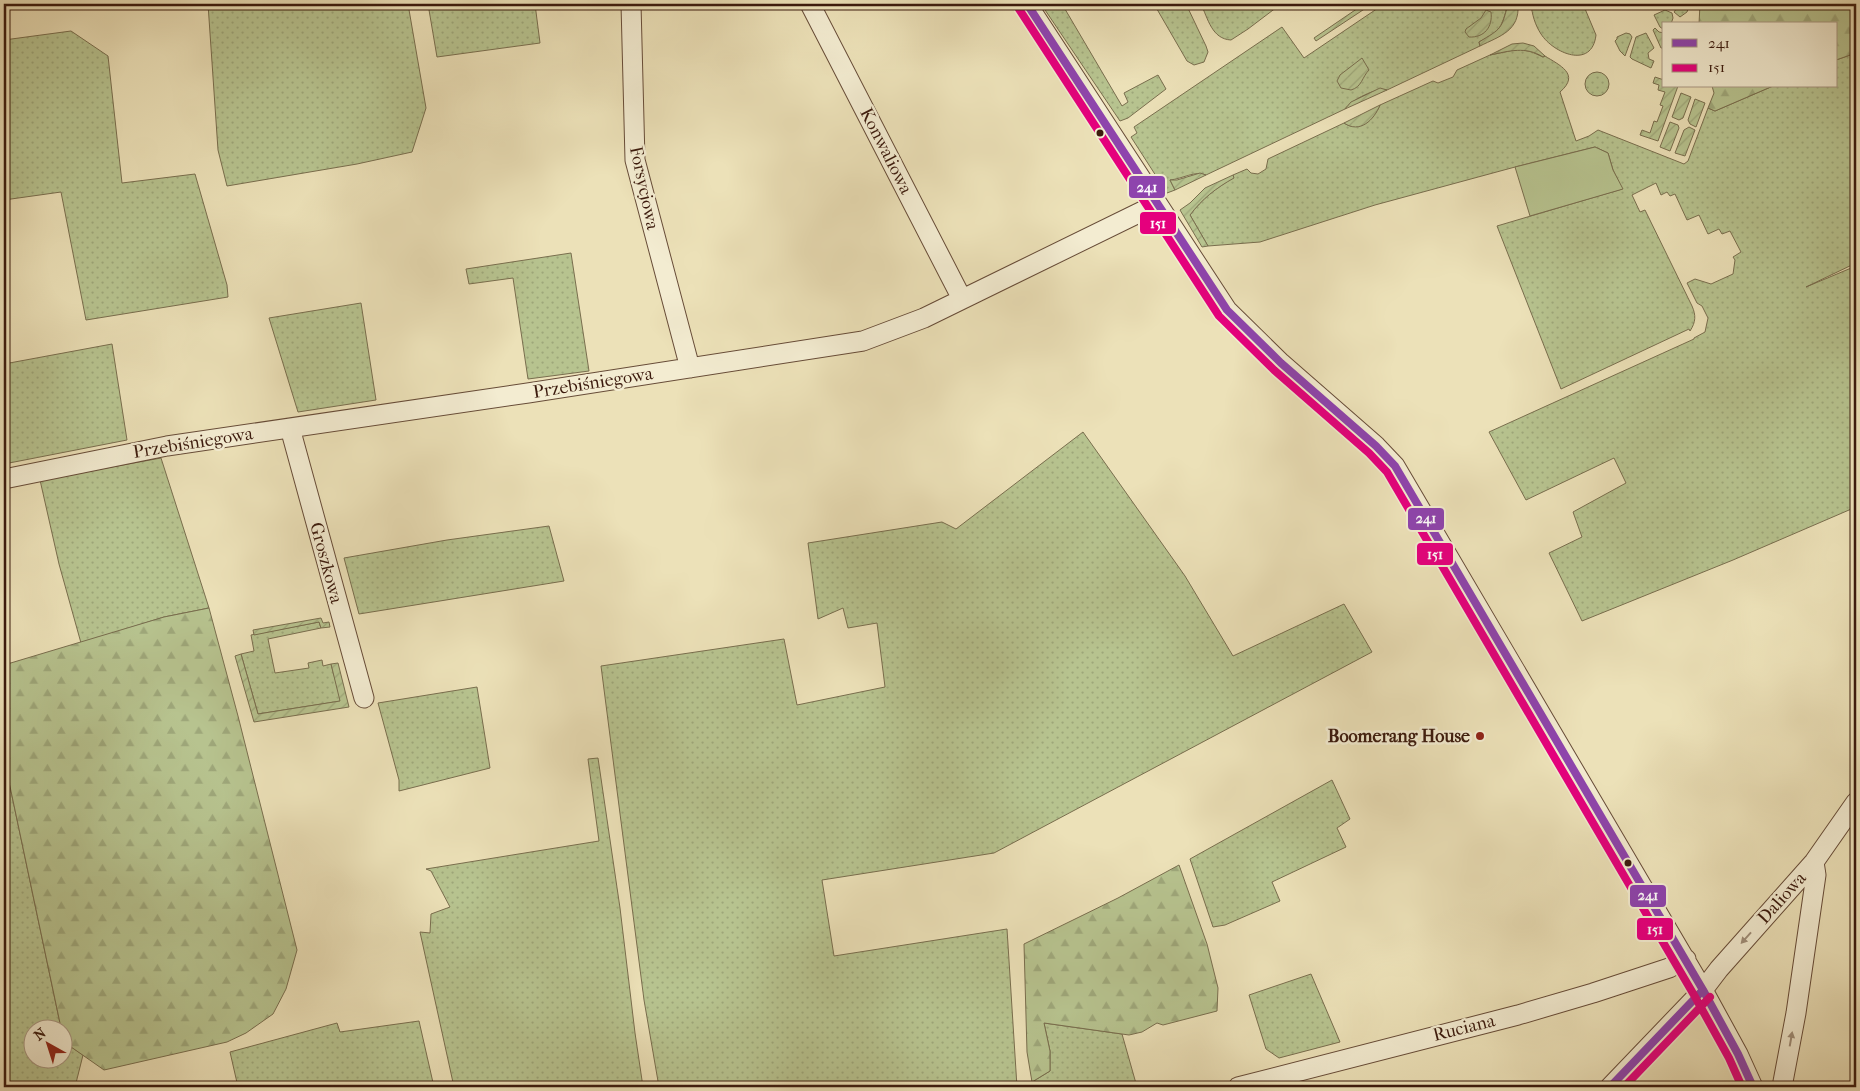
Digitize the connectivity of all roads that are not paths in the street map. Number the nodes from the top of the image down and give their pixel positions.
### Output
1 (631, 4) edge
2 (810, 4) edge
3 (1027, 4) edge
4 (1157, 204) junction
5 (962, 299) junction
6 (690, 368) junction
7 (290, 428) junction
8 (4, 479) edge
9 (364, 698) dead end
10 (1856, 802) edge
11 (1814, 862) junction
12 (1686, 959) junction
13 (1703, 990) junction
14 (1238, 1087) edge
15 (1610, 1087) edge
16 (1753, 1087) edge
17 (1782, 1087) edge

1 - 6 street, Forsycjowa
2 - 5 street, Konwaliowa
3 - 4 street
4 - 5 street, Przebiśniegowa
4 - 12 street
5 - 6 street, Przebiśniegowa
6 - 7 street, Przebiśniegowa
7 - 8 street, Przebiśniegowa
7 - 9 street, Groszkowa
10 - 11 street, Daliowa
11 -> 13 street, Daliowa
17 -> 11 street
12 - 13 street
12 - 14 street, Ruciana
13 - 15 street, Daliowa
13 - 16 street

